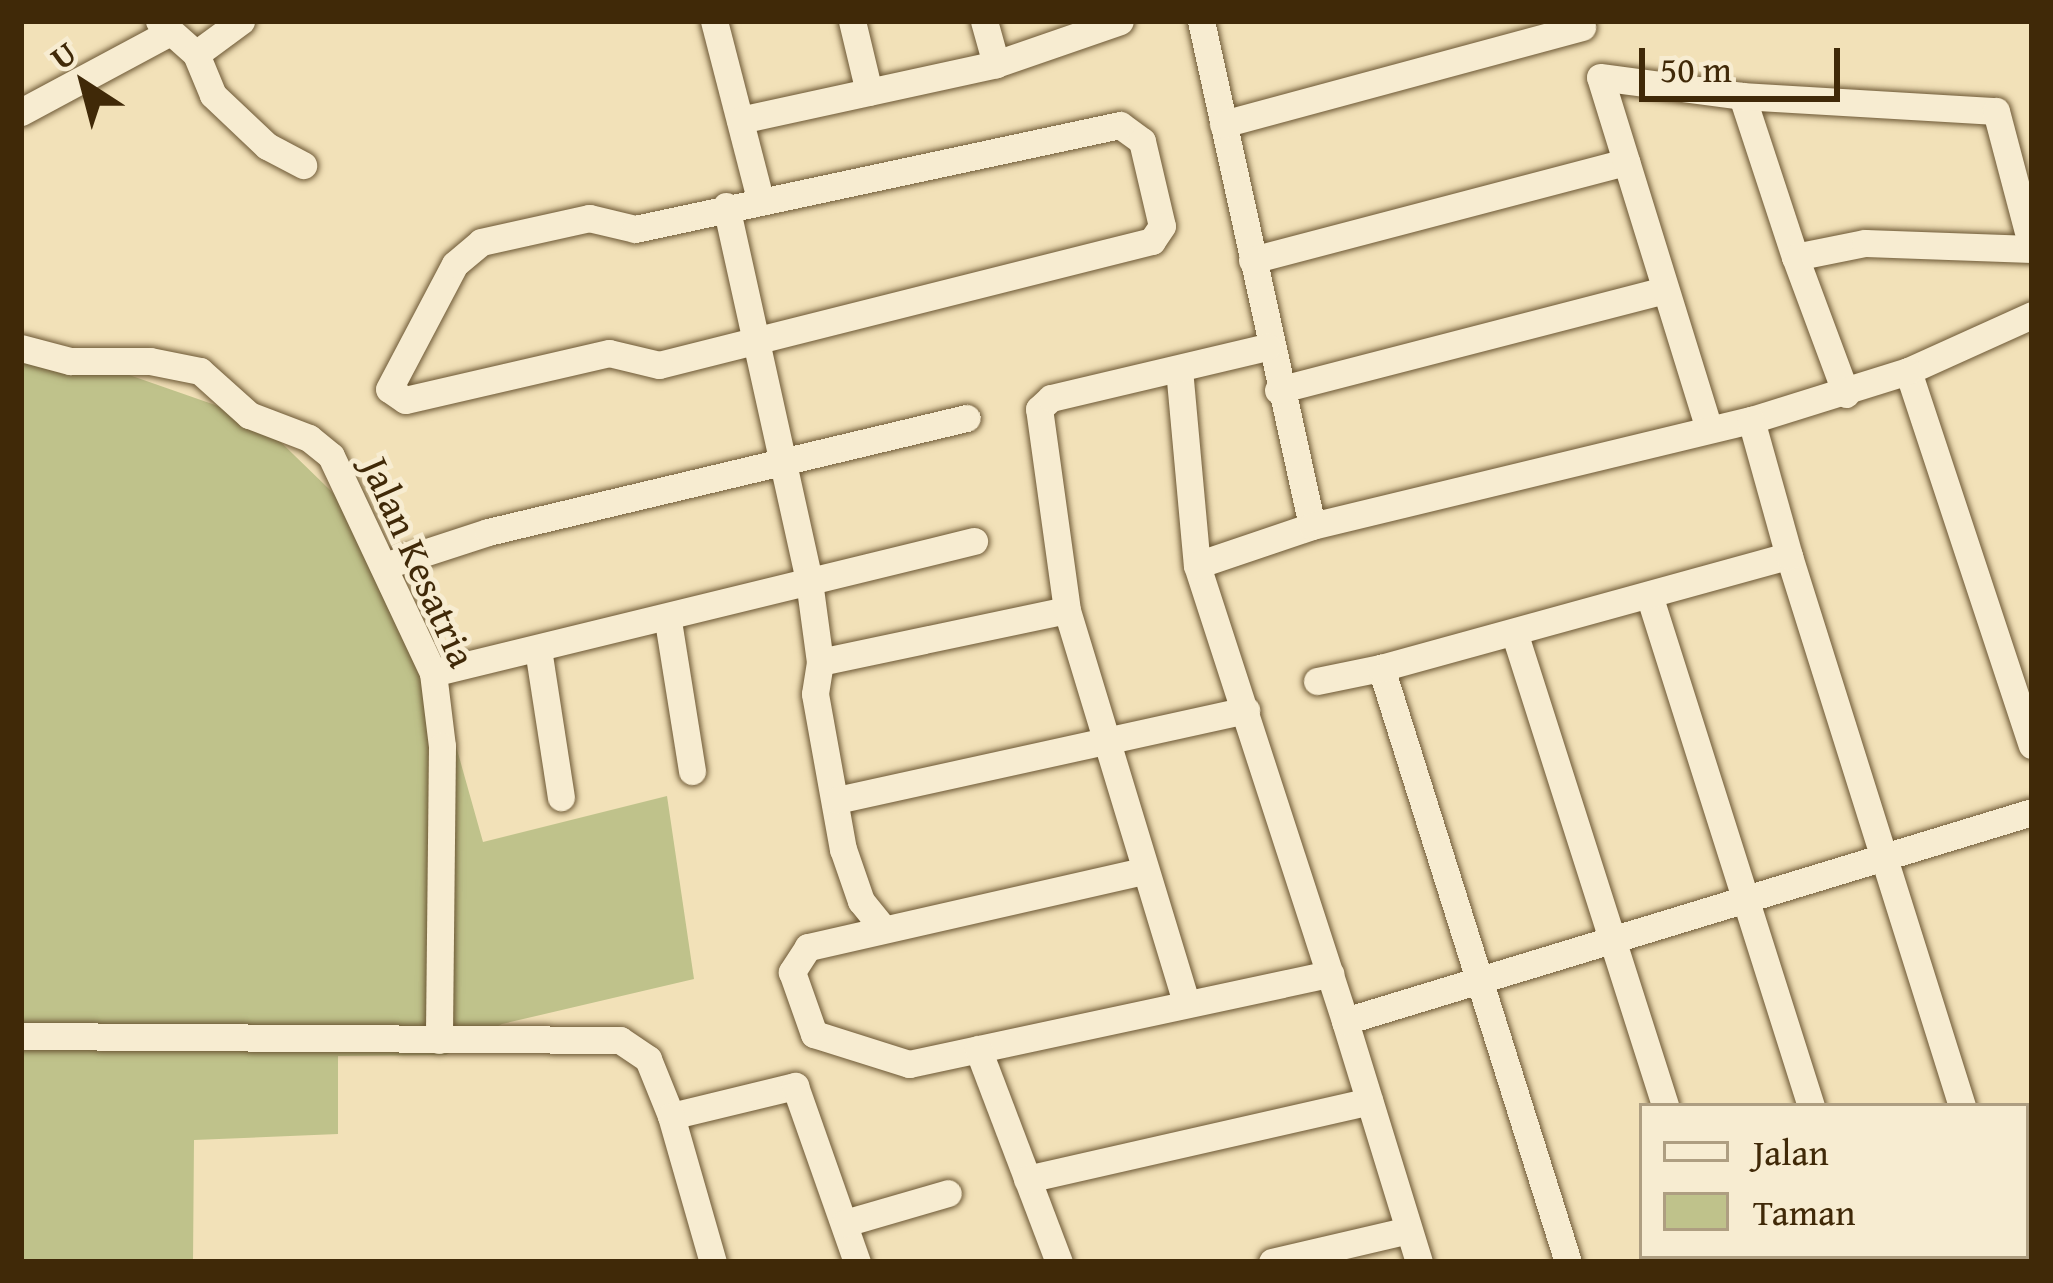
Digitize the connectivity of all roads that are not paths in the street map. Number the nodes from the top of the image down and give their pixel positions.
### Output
1 (241, 21) edge
2 (714, 21) edge
3 (853, 21) edge
4 (984, 21) edge
5 (1120, 21) edge
6 (1201, 21) edge
7 (1582, 24) edge
8 (165, 27) edge
9 (196, 54) junction
10 (996, 64) junction
11 (1600, 77) junction
12 (869, 92) junction
13 (1742, 96) junction
14 (21, 112) edge
15 (740, 120) junction
16 (1223, 124) junction
17 (1626, 162) junction
18 (303, 165) dead end
19 (760, 199) junction
20 (726, 206) junction
21 (2032, 248) edge
22 (1795, 257) junction
23 (1252, 260) junction
24 (1665, 290) junction
25 (2032, 315) edge
26 (754, 337) junction
27 (1267, 347) junction
28 (21, 348) edge
29 (1179, 369) junction
30 (1908, 371) junction
31 (1278, 390) junction
32 (1846, 394) junction
33 (967, 418) dead end
34 (1751, 420) junction
35 (1709, 429) junction
36 (782, 460) junction
37 (1312, 526) junction
38 (974, 541) dead end
39 (1790, 556) junction
40 (387, 565) junction
41 (1198, 565) junction
42 (809, 581) junction
43 (1650, 598) junction
44 (1067, 610) junction
45 (668, 621) junction
46 (1515, 635) junction
47 (538, 649) junction
48 (820, 662) junction
49 (1381, 668) junction
50 (433, 673) junction
51 (1317, 681) dead end
52 (1246, 710) junction
53 (1108, 745) junction
54 (2032, 745) edge
55 (692, 771) dead end
56 (561, 797) dead end
57 (837, 800) junction
58 (2032, 812) edge
59 (1882, 856) junction
60 (1143, 871) junction
61 (1743, 901) junction
62 (884, 929) junction
63 (1614, 944) junction
64 (1330, 974) junction
65 (1482, 985) junction
66 (1186, 1002) junction
67 (1345, 1021) junction
68 (21, 1036) edge
69 (439, 1040) junction
70 (978, 1049) junction
71 (1370, 1100) junction
72 (1664, 1103) edge
73 (1810, 1103) edge
74 (1961, 1103) edge
75 (671, 1116) junction
76 (1027, 1179) junction
77 (948, 1193) dead end
78 (845, 1223) junction
79 (1408, 1230) junction
80 (713, 1262) edge
81 (857, 1262) edge
82 (1059, 1262) edge
83 (1272, 1262) edge
84 (1419, 1262) edge
85 (1568, 1262) edge

1 - 9 street
2 - 15 street
3 - 12 street
4 - 10 street
5 - 10 street
6 - 16 street
7 - 11 street
7 - 16 street
8 - 9 street
8 - 14 street
9 - 18 street
10 - 12 street
11 - 13 street
11 - 17 street
12 - 15 street
13 - 21 street
13 - 22 street
15 - 19 street
16 - 23 street
17 - 23 street
17 - 24 street
19 - 20 street
19 - 26 street
20 - 26 street
20 - 26 street
21 - 22 street
22 - 32 street
23 - 27 street
24 - 31 street
24 - 35 street
25 - 30 street
26 - 36 street
27 - 29 street
27 - 31 street
28 - 40 street, Jalan Kesatria
29 - 41 street
29 - 44 street
30 - 32 street
30 - 54 street
31 - 37 street
32 - 34 street
33 - 36 street
34 - 35 street
34 - 39 street
35 - 37 street
36 - 40 street
36 - 42 street
37 - 41 street
38 - 42 street
39 - 43 street
39 - 59 street
40 - 50 street, Jalan Kesatria
41 - 52 street
42 - 45 street
42 - 48 street
43 - 46 street
43 - 61 street
44 - 48 street
44 - 53 street
45 - 47 street
45 - 55 street
46 - 49 street
46 - 63 street
47 - 50 street
47 - 56 street
48 - 57 street
49 - 51 street
49 - 65 street
50 - 69 street, Jalan Kesatria
52 - 53 street
52 - 64 street
53 - 57 street
53 - 60 street
57 - 62 street
58 - 59 street
59 - 61 street
59 - 74 street
60 - 62 street
60 - 66 street
61 - 63 street
61 - 73 street
62 - 70 street
63 - 65 street
63 - 72 street
64 - 66 street
64 - 67 street
65 - 67 street
65 - 85 street
66 - 70 street
67 - 71 street
68 - 69 street
69 - 75 street
70 - 76 street
71 - 76 street
71 - 79 street
75 - 78 street
75 - 80 street
76 - 82 street
77 - 78 street
78 - 81 street
79 - 83 street
79 - 84 street

